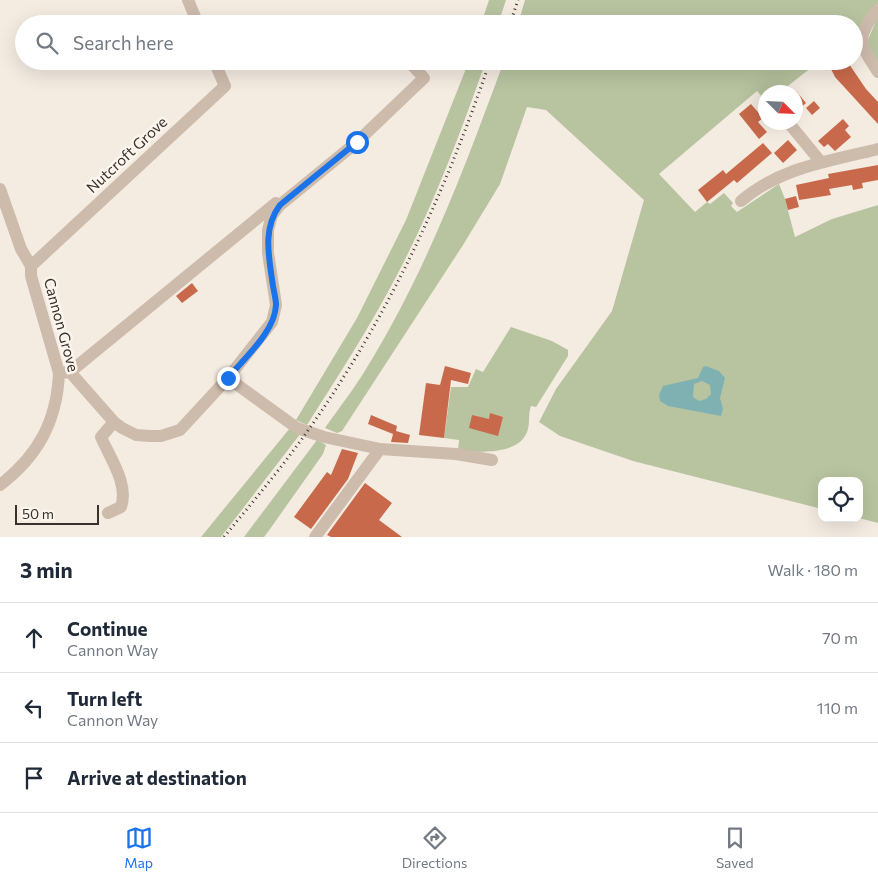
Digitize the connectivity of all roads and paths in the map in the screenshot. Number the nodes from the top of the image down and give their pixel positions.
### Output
1 (188, 0) edge
2 (878, 9) edge
3 (194, 15) edge
4 (863, 31) edge
5 (863, 49) edge
6 (218, 70) edge
7 (417, 70) edge
8 (878, 72) edge
9 (795, 130) edge
10 (878, 149) edge
11 (820, 161) junction
12 (0, 189) edge
13 (741, 201) dead end
14 (280, 205) junction
15 (31, 266) junction
16 (64, 372) junction
17 (228, 378) junction
18 (114, 422) junction
19 (380, 449) junction
20 (492, 460) dead end
21 (0, 485) edge
22 (108, 513) dead end
23 (315, 537) edge

1 - 3 street
2 - 4 street
5 - 8 street
6 - 15 street, Nutcroft Grove
7 - 14 street
9 - 11 street
10 - 11 street
11 - 13 street
12 - 15 street, Cannon Grove
14 - 16 street
14 - 17 street
15 - 16 street, Cannon Grove
16 - 18 street
16 - 21 street, Cannon Grove
17 - 18 street
17 - 19 street
18 - 22 street
19 - 20 street
19 - 23 street

